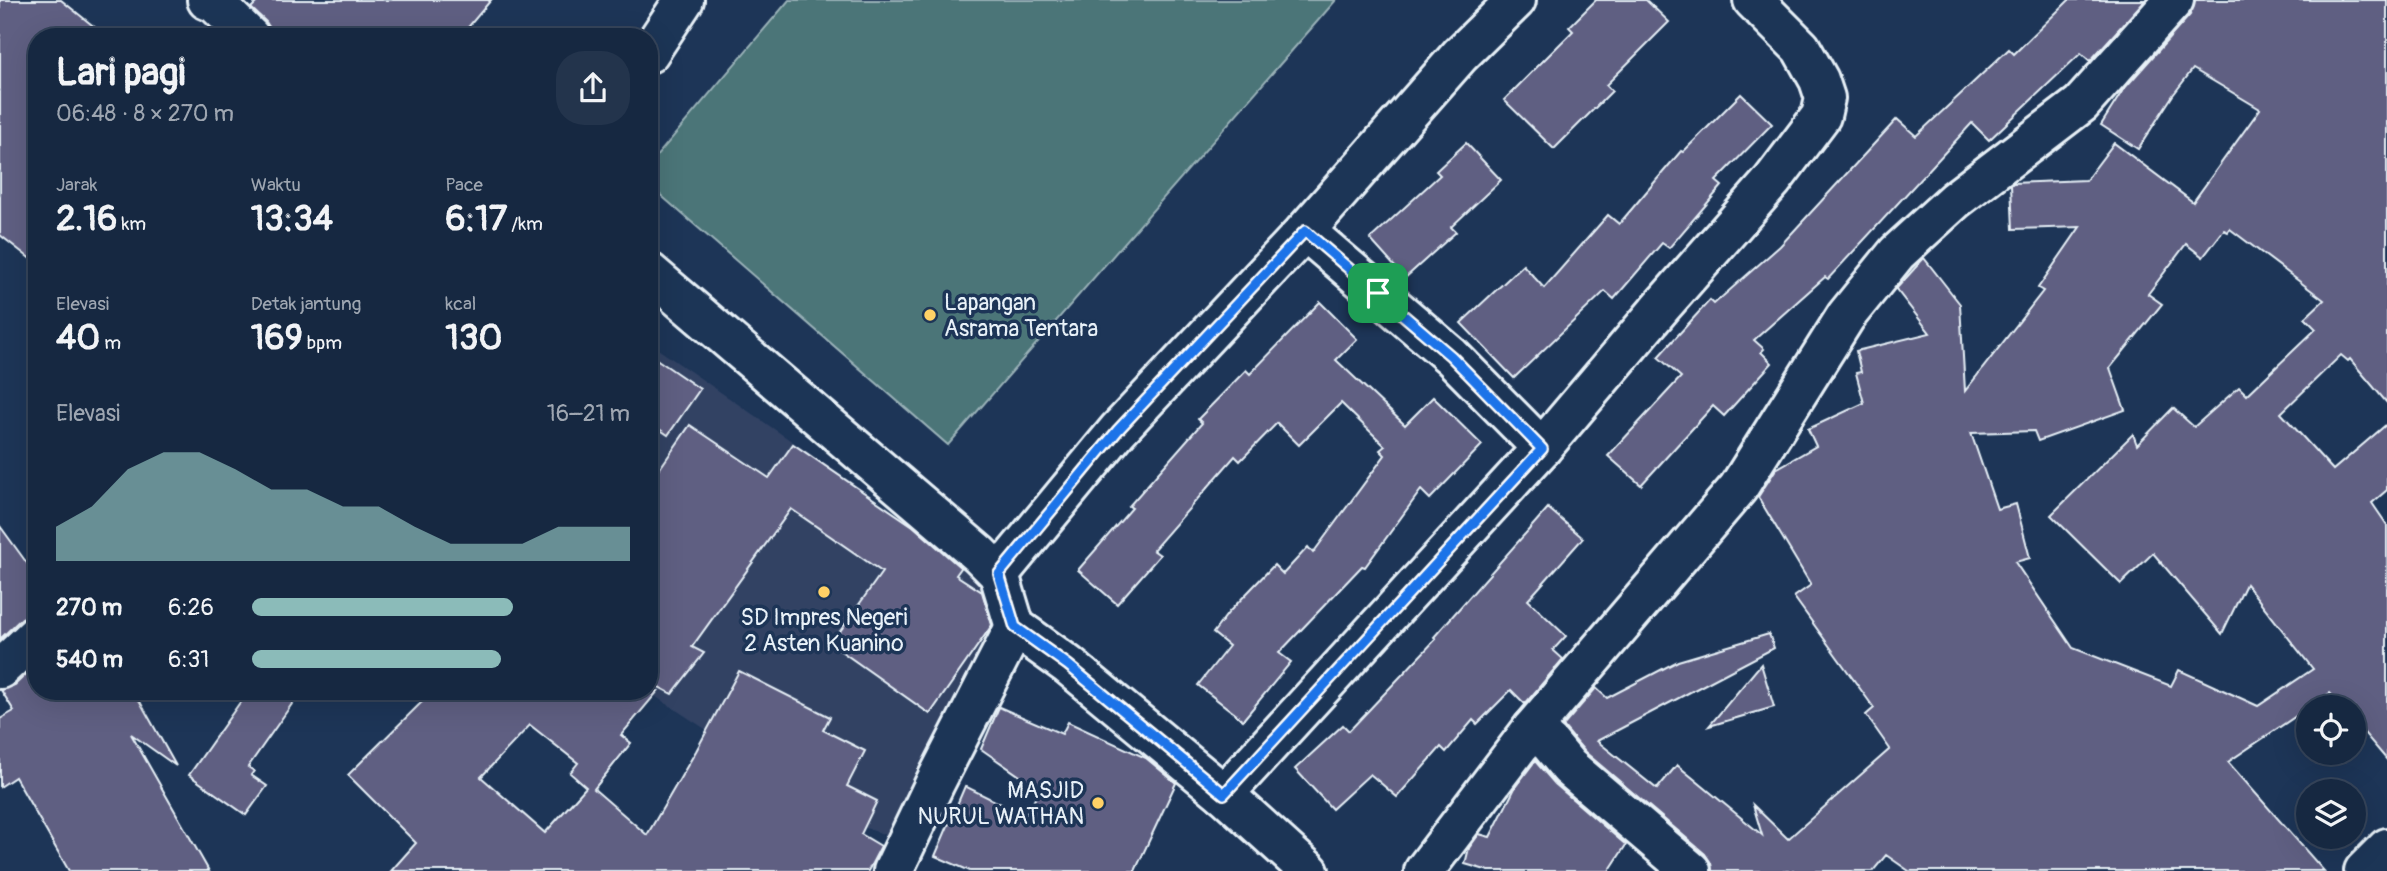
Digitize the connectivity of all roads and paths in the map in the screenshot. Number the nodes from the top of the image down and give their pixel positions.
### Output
1 (207, 0) edge
2 (684, 0) edge
3 (1516, 0) edge
4 (1753, 0) edge
5 (2174, 0) edge
6 (241, 28) edge
7 (658, 39) edge
8 (1305, 231) junction
9 (658, 280) edge
10 (1542, 449) junction
11 (999, 574) junction
12 (1015, 627) junction
13 (28, 643) edge
14 (0, 669) edge
15 (1532, 729) junction
16 (1224, 794) junction
17 (2387, 848) edge
18 (893, 871) edge
19 (1309, 871) edge
20 (1424, 871) edge
21 (1691, 871) edge
22 (2364, 871) edge

1 - 6 street
2 - 7 street
3 - 8 street
4 - 10 street
5 - 15 street
8 - 10 street
8 - 11 street
9 - 11 street
10 - 16 street
11 - 12 street
12 - 16 street
12 - 18 street
13 - 14 street
15 - 20 street
15 - 21 street
16 - 19 street
17 - 22 street

